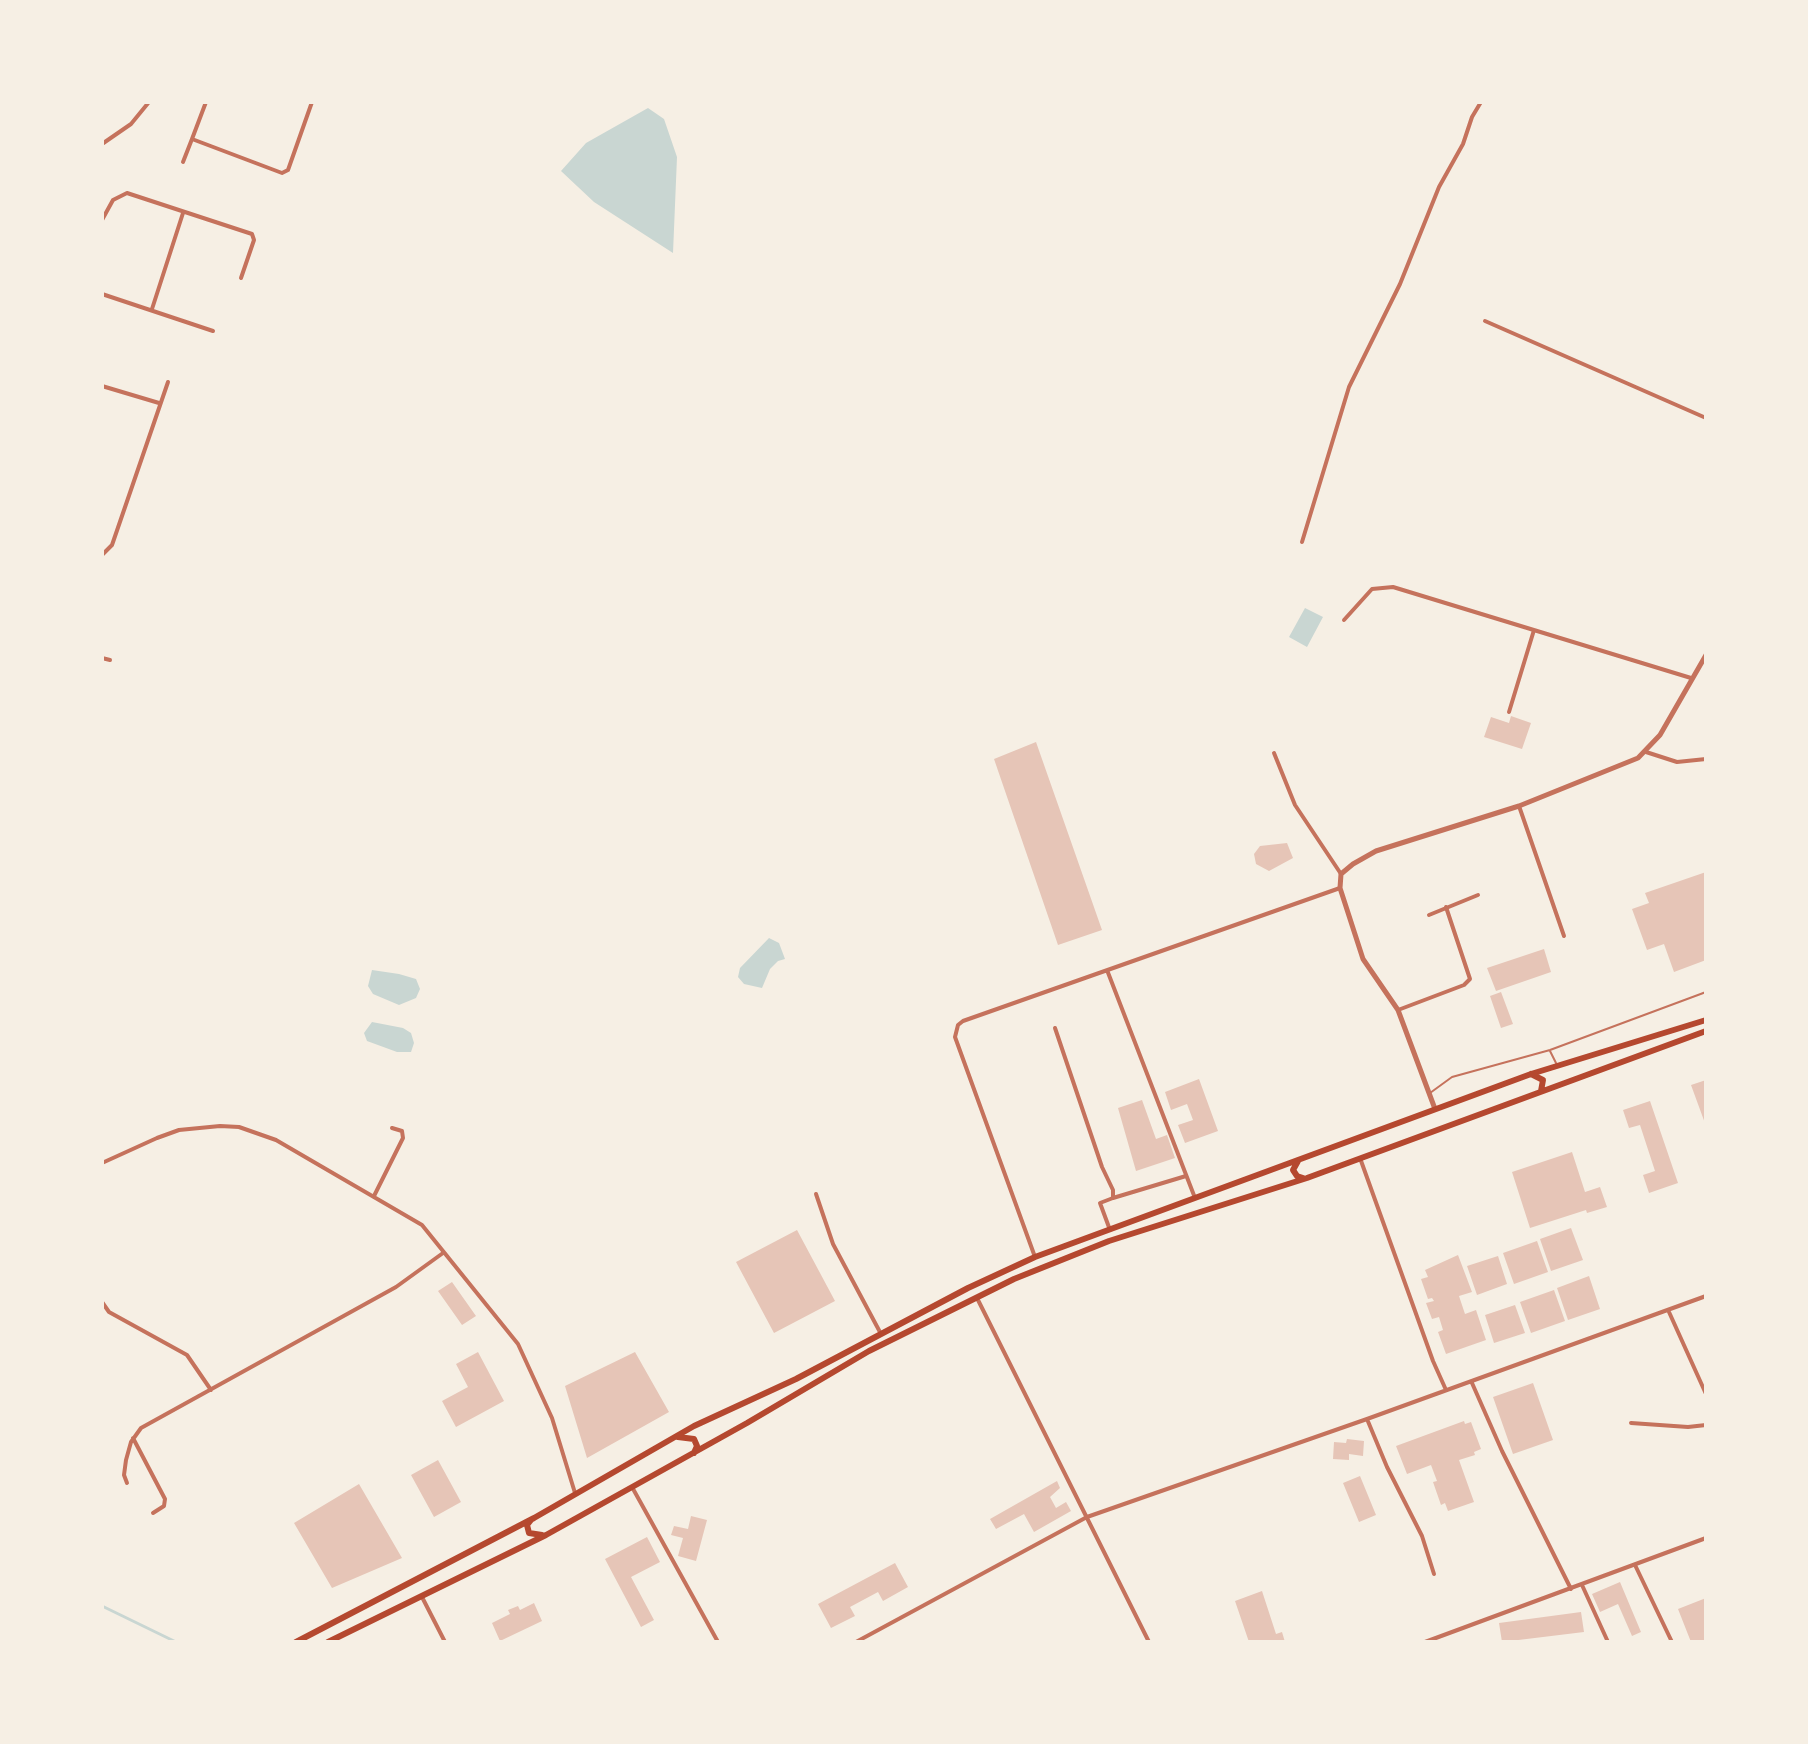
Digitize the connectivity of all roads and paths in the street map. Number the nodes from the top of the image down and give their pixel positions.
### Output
1 (149, 102) edge
2 (206, 102) edge
3 (312, 102) edge
4 (1481, 102) edge
5 (192, 139) junction
6 (102, 144) edge
7 (183, 162) dead end
8 (183, 213) junction
9 (102, 220) edge
10 (241, 278) dead end
11 (102, 294) edge
12 (152, 309) junction
13 (1485, 321) dead end
14 (213, 331) dead end
15 (168, 382) dead end
16 (102, 386) edge
17 (159, 403) junction
18 (1706, 418) edge
19 (1302, 542) dead end
20 (102, 555) edge
21 (1344, 620) dead end
22 (1534, 630) junction
23 (1706, 655) edge
24 (102, 658) edge
25 (110, 660) dead end
26 (1691, 678) junction
27 (1509, 712) dead end
28 (1646, 752) junction
29 (1274, 753) dead end
30 (1706, 759) edge
31 (1519, 806) junction
32 (1341, 874) junction
33 (1340, 888) junction
34 (1478, 895) dead end
35 (1446, 907) junction
36 (1429, 915) dead end
37 (1564, 936) dead end
38 (1107, 970) junction
39 (1706, 992) edge
40 (1398, 1010) junction
41 (1706, 1020) edge
42 (1055, 1028) dead end
43 (1706, 1031) edge
44 (1550, 1050) junction
45 (1558, 1067) junction
46 (1531, 1074) junction
47 (1428, 1094) junction
48 (1537, 1094) junction
49 (1435, 1109) junction
50 (392, 1128) dead end
51 (1302, 1158) junction
52 (1360, 1158) junction
53 (102, 1163) edge
54 (1186, 1176) junction
55 (1307, 1178) junction
56 (816, 1194) dead end
57 (374, 1196) junction
58 (1113, 1198) junction
59 (1195, 1198) junction
60 (1110, 1230) junction
61 (443, 1253) junction
62 (1035, 1257) junction
63 (976, 1296) junction
64 (1706, 1296) edge
65 (102, 1302) edge
66 (1669, 1311) junction
67 (881, 1334) junction
68 (1471, 1382) junction
69 (211, 1390) junction
70 (1446, 1390) junction
71 (1706, 1394) edge
72 (1367, 1419) junction
73 (1631, 1423) dead end
74 (1706, 1425) edge
75 (678, 1437) junction
76 (133, 1438) junction
77 (694, 1453) junction
78 (127, 1483) dead end
79 (632, 1487) junction
80 (576, 1495) junction
81 (153, 1513) dead end
82 (1087, 1517) junction
83 (534, 1518) junction
84 (546, 1535) junction
85 (1706, 1538) edge
86 (1635, 1565) junction
87 (1434, 1574) dead end
88 (1582, 1585) junction
89 (1571, 1589) junction
90 (422, 1597) junction
91 (296, 1642) edge
92 (328, 1642) edge
93 (445, 1642) edge
94 (718, 1642) edge
95 (856, 1642) edge
96 (1149, 1642) edge
97 (1425, 1642) edge
98 (1608, 1642) edge
99 (1672, 1642) edge

1 - 6 street
2 - 5 street
3 - 5 street
4 - 19 street
5 - 7 street
8 - 9 street
8 - 10 street
8 - 12 street
11 - 12 street
12 - 14 street
13 - 18 street
15 - 17 street
16 - 17 street
17 - 20 street
21 - 22 street
22 - 26 street
22 - 27 street
23 - 26 street
24 - 25 street
26 - 28 street
28 - 30 street
28 - 31 street
29 - 32 street
31 - 32 street
31 - 37 street
32 - 33 street
33 - 38 street
33 - 40 street
34 - 35 street
35 - 36 street
35 - 40 street
38 - 54 street
38 - 62 street
39 - 44 lane
40 - 47 street
41 - 45 main road
42 - 58 street
43 - 48 main road
44 - 45 lane
44 - 47 lane
45 - 46 main road
46 - 48 main road
46 - 49 main road
47 - 49 street
48 - 52 main road
49 - 51 main road
50 - 57 street
51 - 55 main road
51 - 59 main road
52 - 55 main road
52 - 70 street
53 - 57 street
54 - 58 street
54 - 59 street
55 - 63 main road
56 - 67 street
57 - 61 street
58 - 60 street
59 - 60 main road
60 - 62 main road
61 - 69 street
61 - 80 street
62 - 67 main road
63 - 77 main road
63 - 82 street
64 - 66 street
65 - 69 street
66 - 68 street
66 - 71 street
67 - 75 main road
68 - 70 street
68 - 89 street
69 - 76 street
70 - 72 street
72 - 82 street
72 - 87 street
73 - 74 street
75 - 77 main road
75 - 80 main road
76 - 78 street
76 - 81 street
77 - 79 main road
79 - 84 main road
79 - 94 street
80 - 83 main road
82 - 95 street
82 - 96 street
83 - 84 main road
83 - 91 main road
84 - 90 main road
85 - 86 street
86 - 88 street
86 - 99 street
88 - 89 street
88 - 98 street
89 - 97 street
90 - 92 main road
90 - 93 street

